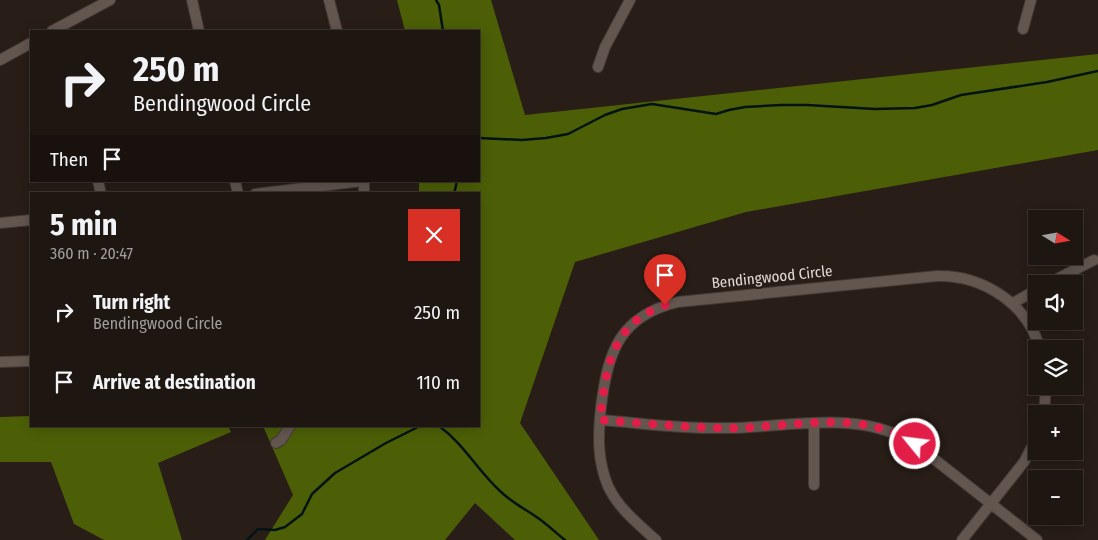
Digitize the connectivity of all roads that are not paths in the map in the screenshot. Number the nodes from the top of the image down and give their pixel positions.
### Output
1 (110, 0) edge
2 (192, 0) edge
3 (329, 0) edge
4 (630, 0) edge
5 (1031, 0) edge
6 (1023, 29) dead end
7 (56, 30) edge
8 (199, 30) edge
9 (337, 30) edge
10 (30, 44) edge
11 (0, 60) edge
12 (598, 67) dead end
13 (355, 182) edge
14 (272, 192) edge
15 (30, 220) edge
16 (0, 224) edge
17 (1094, 260) dead end
18 (1065, 275) edge
19 (1028, 295) edge
20 (1013, 303) junction
21 (1037, 340) edge
22 (30, 360) edge
23 (0, 362) edge
24 (600, 420) junction
25 (814, 424) junction
26 (289, 427) edge
27 (276, 443) dead end
28 (1028, 454) edge
29 (814, 485) dead end
30 (992, 504) junction
31 (656, 540) edge
32 (962, 540) edge
33 (1037, 540) edge

1 - 7 street
2 - 8 street
3 - 9 street
4 - 12 street
5 - 6 street
10 - 11 street
13 - 14 street
15 - 16 street
17 - 18 street
19 - 20 street
20 - 21 street, Bendingwood Circle
20 - 24 street, Bendingwood Circle
22 - 23 street
24 - 25 street
24 - 31 street, Bendingwood Circle
25 - 29 street
25 - 30 street
26 - 27 street
28 - 30 street
30 - 32 street
30 - 33 street

